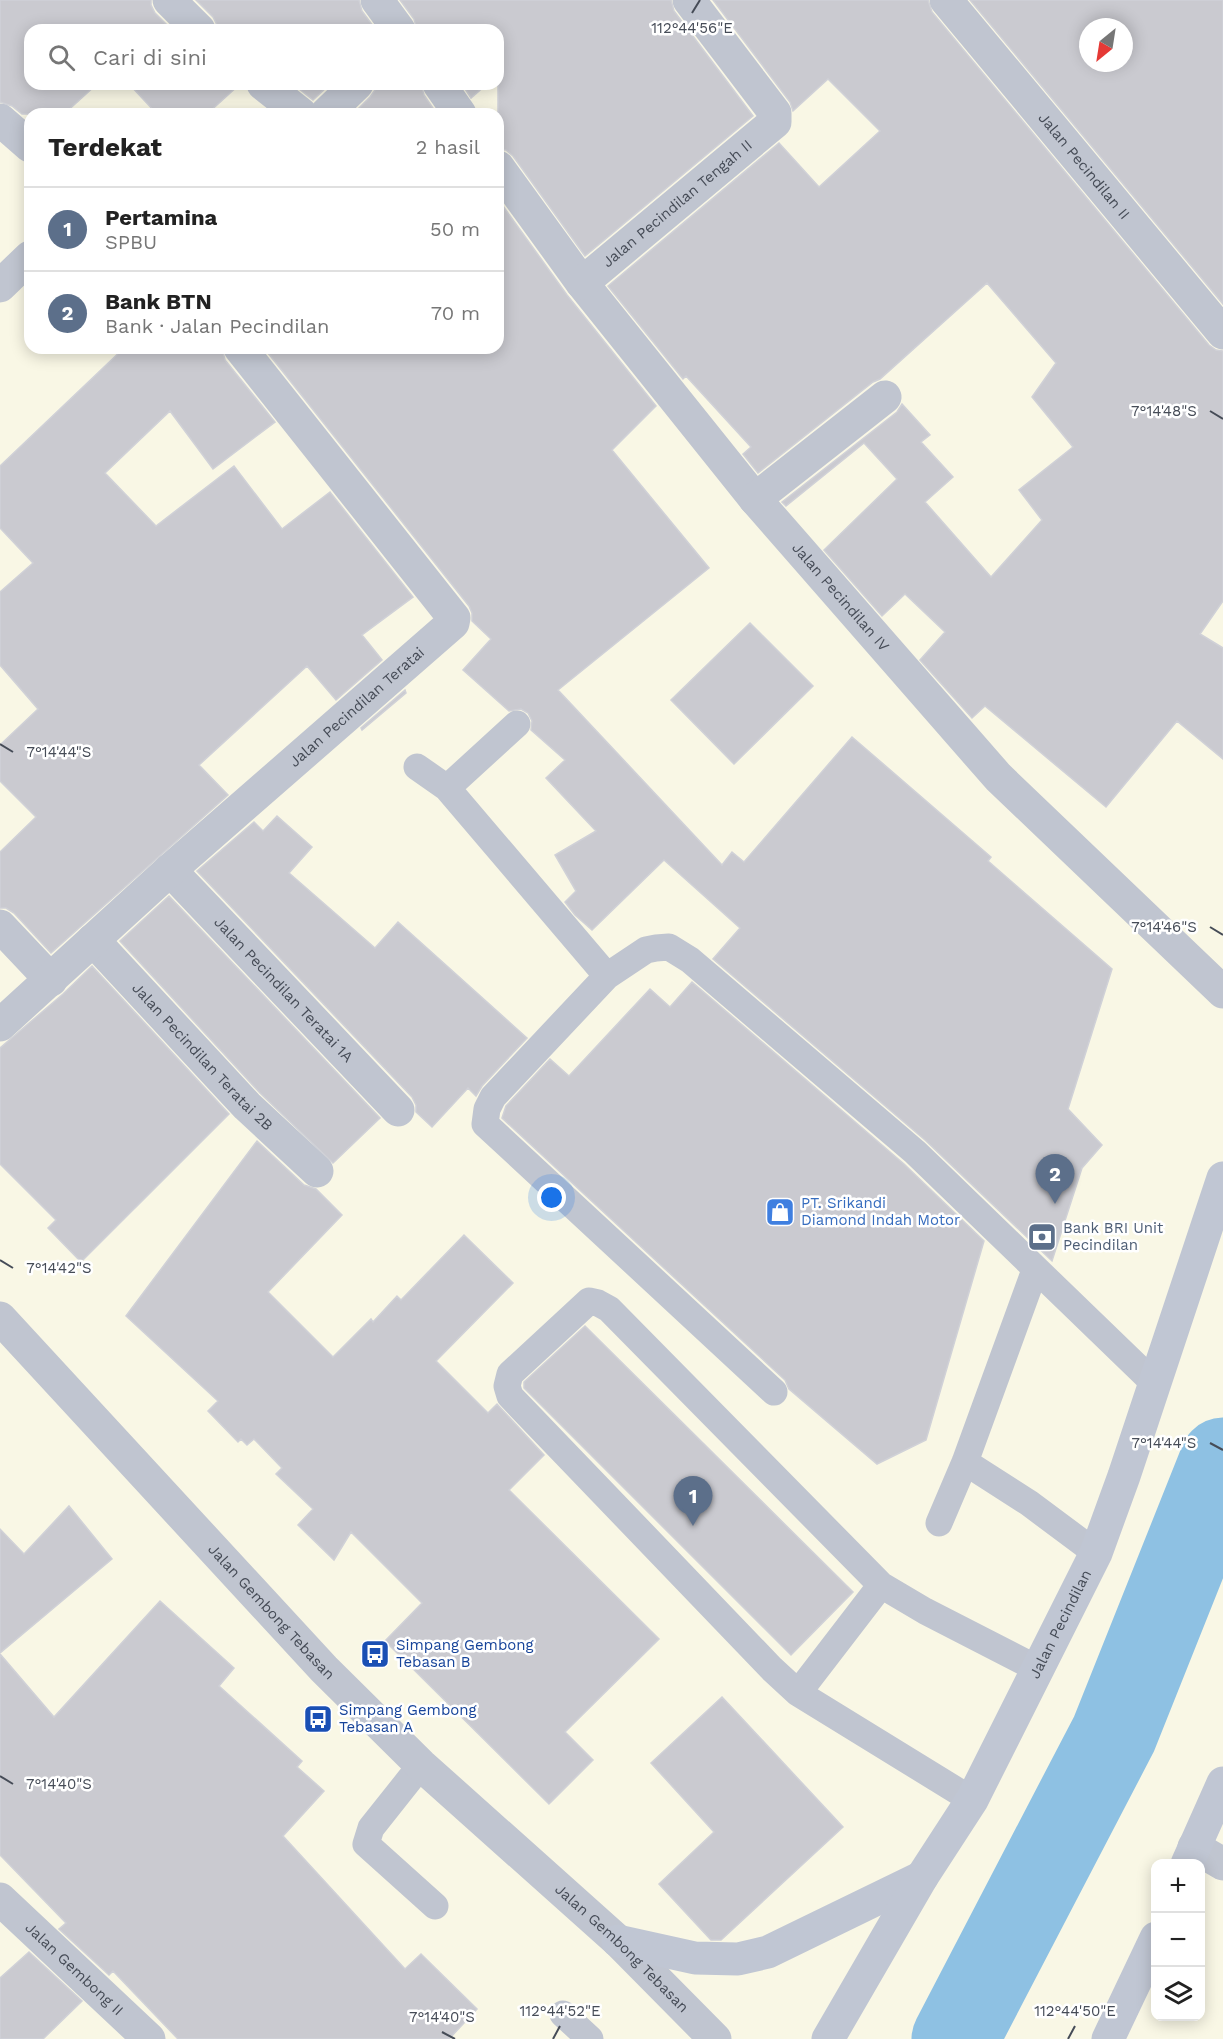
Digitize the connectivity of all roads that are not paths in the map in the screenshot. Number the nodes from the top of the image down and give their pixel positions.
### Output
1 (169, 0) edge
2 (377, 0) edge
3 (688, 0) edge
4 (946, 0) edge
5 (193, 24) edge
6 (395, 24) edge
7 (270, 90) edge
8 (351, 90) edge
9 (442, 90) edge
10 (293, 108) edge
11 (332, 108) edge
12 (456, 108) edge
13 (0, 120) edge
14 (24, 141) edge
15 (504, 174) edge
16 (24, 263) edge
17 (582, 284) junction
18 (0, 286) edge
19 (1223, 333) edge
20 (245, 354) edge
21 (885, 397) dead end
22 (755, 499) junction
23 (517, 724) dead end
24 (417, 767) dead end
25 (447, 788) junction
26 (170, 870) junction
27 (0, 926) edge
28 (93, 940) junction
29 (607, 976) junction
30 (51, 980) junction
31 (1223, 992) edge
32 (0, 1025) edge
33 (398, 1110) dead end
34 (317, 1171) dead end
35 (1223, 1178) edge
36 (1035, 1270) junction
37 (0, 1317) edge
38 (1155, 1384) junction
39 (774, 1392) dead end
40 (965, 1462) junction
41 (939, 1523) dead end
42 (1096, 1553) junction
43 (881, 1585) junction
44 (1038, 1669) junction
45 (798, 1693) junction
46 (421, 1765) junction
47 (1223, 1783) edge
48 (972, 1800) junction
49 (1190, 1855) edge
50 (1223, 1864) edge
51 (922, 1877) junction
52 (0, 1899) edge
53 (435, 1906) dead end
54 (618, 1941) junction
55 (1151, 1947) edge
56 (564, 2014) dead end
57 (149, 2039) edge
58 (590, 2039) edge
59 (715, 2039) edge
60 (828, 2039) edge
61 (1108, 2039) edge

1 - 5 street
2 - 6 street
3 - 17 street, Jalan Pecindilan Tengah II
4 - 19 street, Jalan Pecindilan II
7 - 10 street
8 - 11 street
9 - 12 street
13 - 14 street
15 - 17 street, Jalan Pecindilan IV
16 - 18 street
17 - 22 street, Jalan Pecindilan IV
20 - 26 street, Jalan Pecindilan Teratai
21 - 22 street
22 - 31 street, Jalan Pecindilan IV
23 - 25 lane
24 - 25 lane
25 - 29 lane
26 - 28 street, Jalan Pecindilan Teratai
26 - 33 street, Jalan Pecindilan Teratai 1A
27 - 30 street
28 - 30 street, Jalan Pecindilan Teratai
28 - 34 street, Jalan Pecindilan Teratai 2B
29 - 36 lane
29 - 39 lane
30 - 32 street, Jalan Pecindilan Teratai
35 - 38 main road, Jalan Pecindilan
36 - 38 lane
36 - 40 lane
37 - 46 street, Jalan Gembong Tebasan
38 - 42 main road, Jalan Pecindilan
40 - 41 lane
40 - 42 lane
42 - 44 main road, Jalan Pecindilan
43 - 44 lane
43 - 45 lane
43 - 45 lane
44 - 48 main road, Jalan Pecindilan
45 - 48 lane
46 - 53 lane
46 - 54 street, Jalan Gembong Tebasan
47 - 49 main road
48 - 51 main road, Jalan Pecindilan
49 - 50 street
51 - 54 main road
51 - 60 main road, Jalan Pecindilan
52 - 57 street, Jalan Gembong II
54 - 59 street, Jalan Gembong Tebasan
55 - 61 main road
56 - 58 lane

